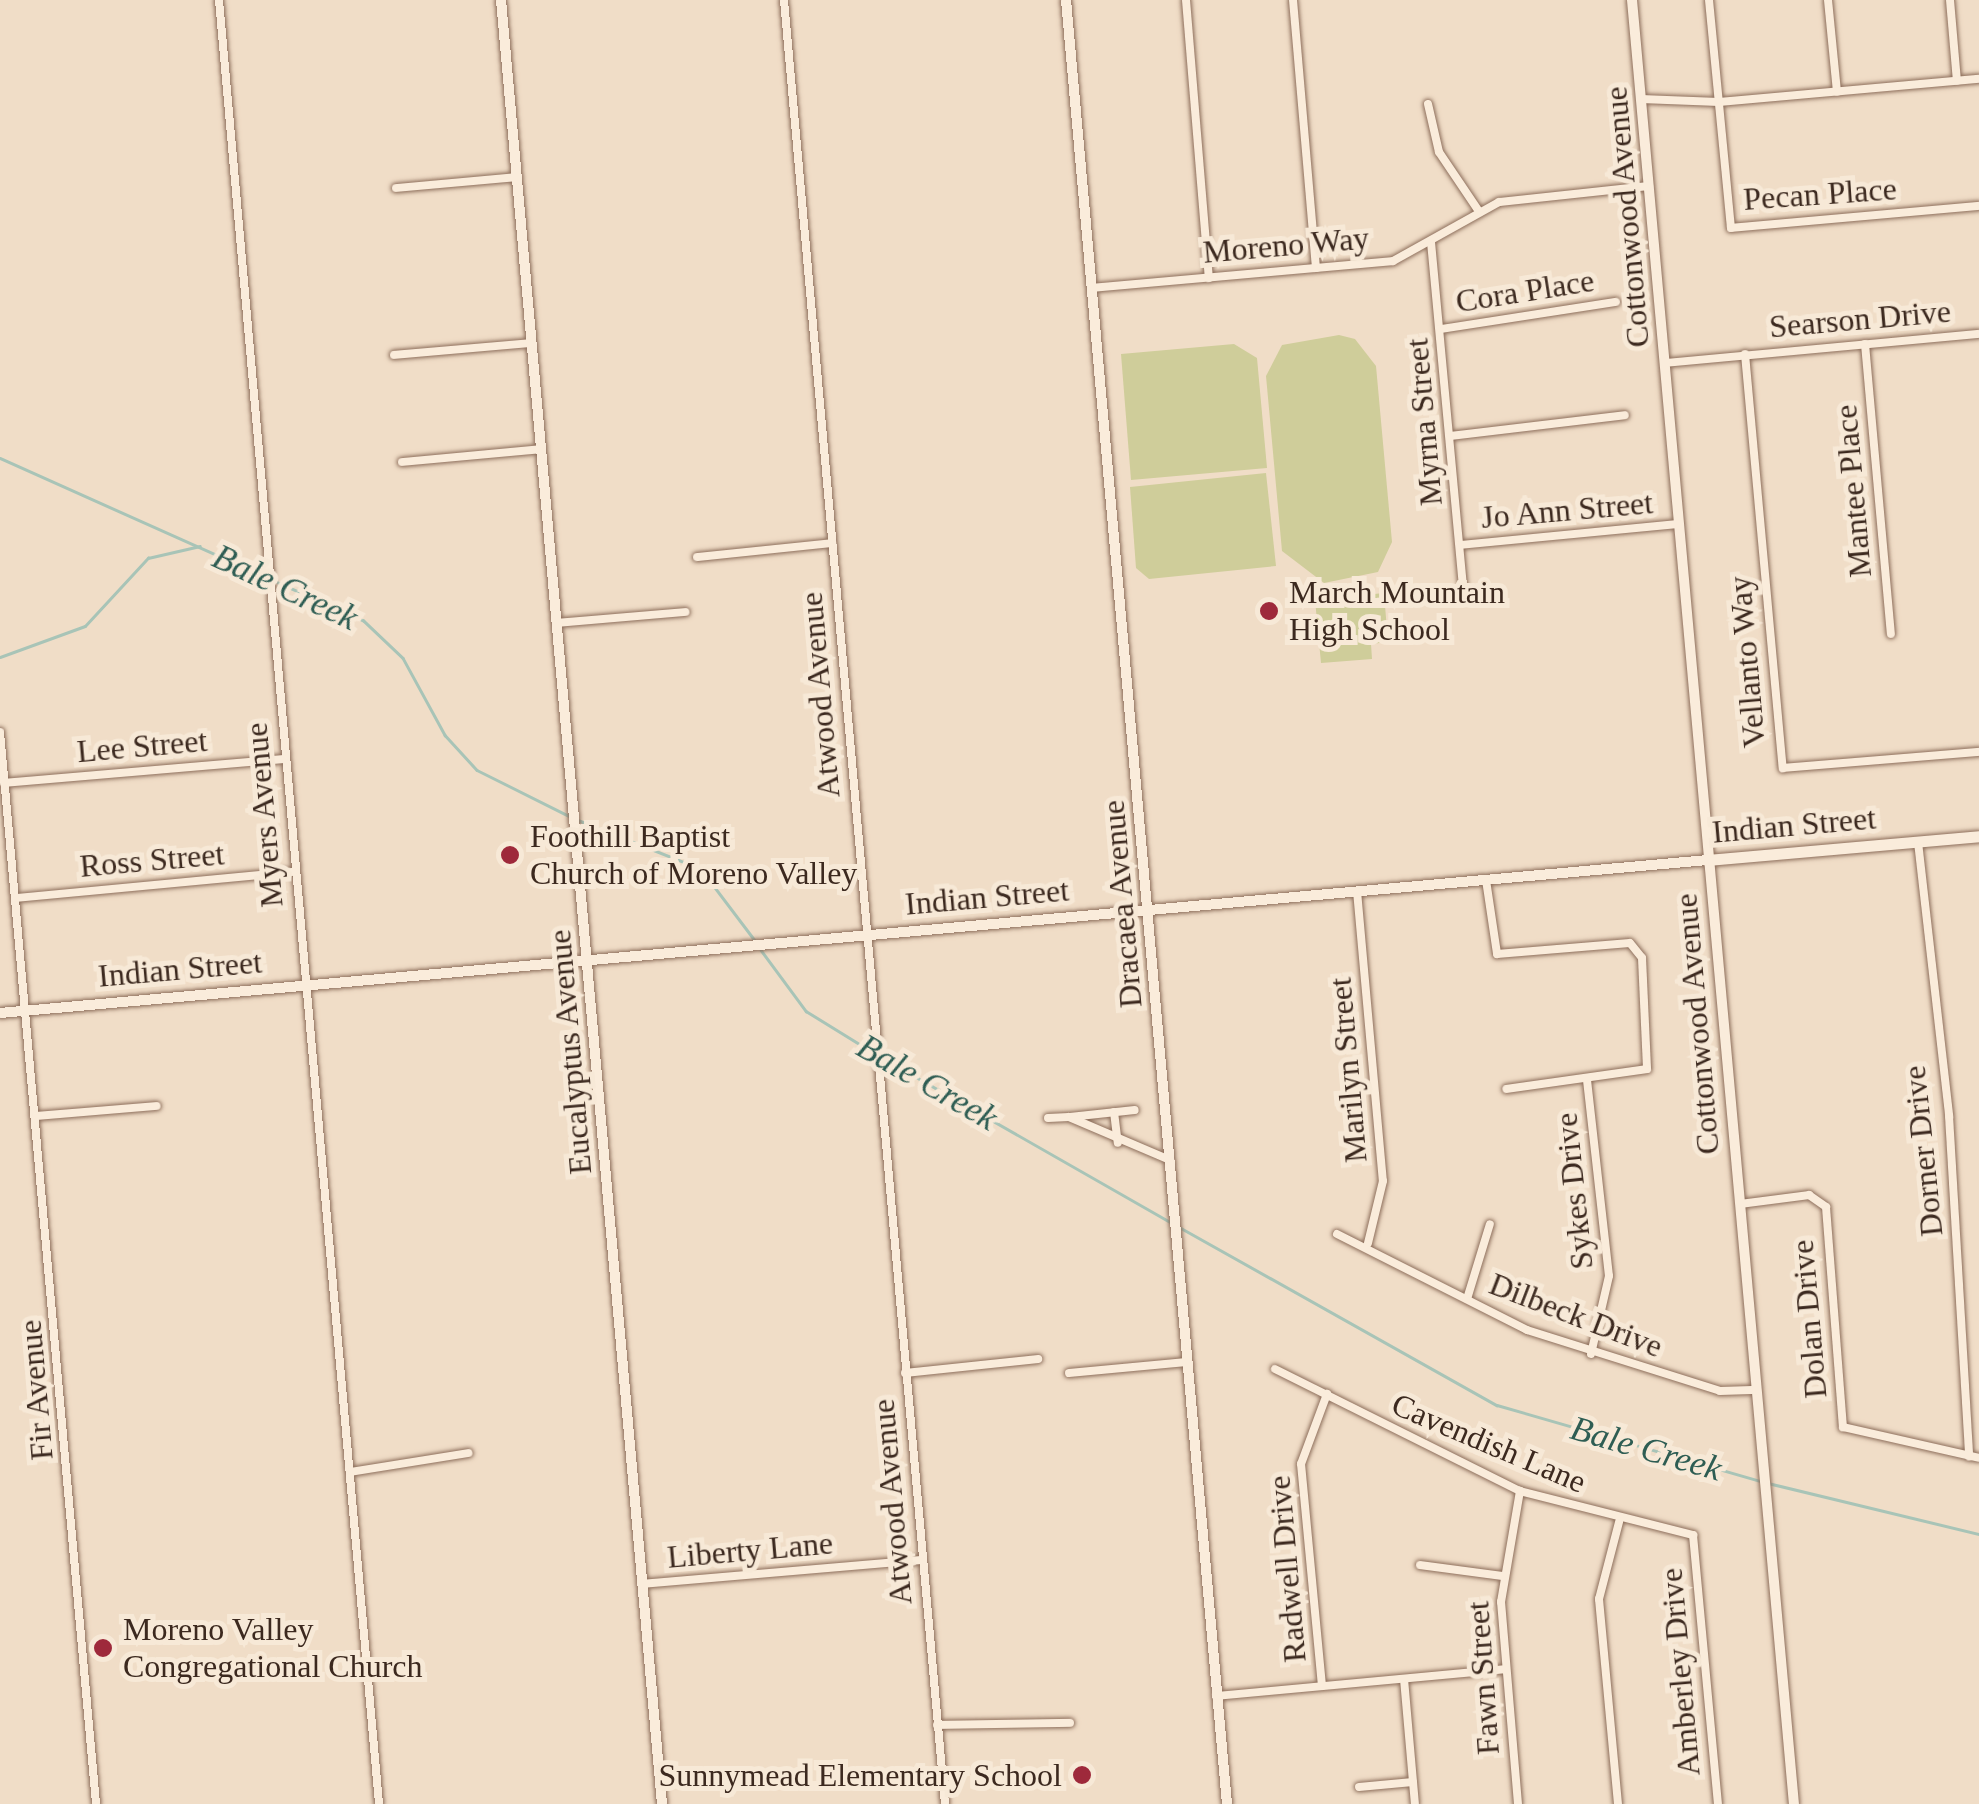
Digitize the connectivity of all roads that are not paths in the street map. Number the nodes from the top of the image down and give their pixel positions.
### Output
1 (219, 0) edge
2 (501, 0) edge
3 (784, 0) edge
4 (1066, 0) edge
5 (1186, 0) edge
6 (1293, 0) edge
7 (1632, 0) edge
8 (1709, 0) edge
9 (1828, 0) edge
10 (1950, 0) edge
11 (1979, 78) edge
12 (1957, 80) junction
13 (1837, 92) junction
14 (1641, 99) junction
15 (1719, 102) junction
16 (1428, 104) dead end
17 (516, 177) junction
18 (1649, 186) junction
19 (396, 188) dead end
20 (1979, 206) edge
21 (1478, 210) junction
22 (1431, 242) junction
23 (1316, 268) junction
24 (1208, 278) junction
25 (1092, 288) junction
26 (1616, 302) dead end
27 (1441, 329) junction
28 (1979, 334) edge
29 (532, 343) junction
30 (1865, 344) junction
31 (1745, 354) junction
32 (394, 355) dead end
33 (1665, 363) junction
34 (1625, 415) dead end
35 (1450, 436) junction
36 (541, 450) junction
37 (402, 462) dead end
38 (1679, 524) junction
39 (832, 544) junction
40 (1460, 545) junction
41 (697, 557) dead end
42 (1464, 597) dead end
43 (686, 612) dead end
44 (557, 624) junction
45 (1891, 634) dead end
46 (0, 732) edge
47 (1979, 752) edge
48 (283, 759) junction
49 (4, 783) junction
50 (1979, 836) edge
51 (1918, 842) junction
52 (1707, 860) junction
53 (292, 872) junction
54 (1486, 880) junction
55 (1357, 891) junction
56 (16, 898) junction
57 (1147, 910) junction
58 (866, 935) junction
59 (587, 960) junction
60 (306, 986) junction
61 (26, 1010) junction
62 (0, 1012) edge
63 (1587, 1080) junction
64 (1506, 1090) dead end
65 (157, 1106) dead end
66 (1135, 1110) dead end
67 (1114, 1112) junction
68 (37, 1116) junction
69 (1069, 1117) junction
70 (1048, 1118) dead end
71 (1118, 1143) junction
72 (1170, 1160) junction
73 (1739, 1205) junction
74 (1490, 1224) dead end
75 (1338, 1234) dead end
76 (1368, 1243) junction
77 (1466, 1300) junction
78 (1591, 1354) junction
79 (1038, 1359) dead end
80 (1186, 1362) junction
81 (1274, 1369) dead end
82 (905, 1373) junction
83 (1069, 1373) dead end
84 (1752, 1390) junction
85 (1327, 1394) junction
86 (468, 1452) dead end
87 (1974, 1457) edge
88 (350, 1472) junction
89 (1520, 1491) junction
90 (1619, 1522) junction
91 (1693, 1536) joint
92 (923, 1560) junction
93 (1420, 1565) dead end
94 (1502, 1576) junction
95 (642, 1584) junction
96 (1506, 1669) junction
97 (1404, 1679) junction
98 (1322, 1686) junction
99 (1216, 1696) junction
100 (1070, 1722) dead end
101 (937, 1726) junction
102 (1414, 1782) junction
103 (1359, 1788) dead end
104 (96, 1804) edge
105 (380, 1804) edge
106 (662, 1804) edge
107 (945, 1804) edge
108 (1227, 1804) edge
109 (1415, 1804) edge
110 (1518, 1804) edge
111 (1618, 1804) edge
112 (1718, 1804) edge
113 (1794, 1804) edge

1 - 48 street, Myers Avenue
2 - 17 street, Eucalyptus Avenue
3 - 39 street, Atwood Avenue
4 - 25 street, Dracaea Avenue
5 - 24 street
6 - 23 street
7 - 14 street, Cottonwood Avenue
8 - 15 street
9 - 13 street
10 - 12 street
11 - 12 street
12 - 13 street
13 - 15 street
14 - 15 street
14 - 18 street, Cottonwood Avenue
15 - 20 street, Pecan Place
16 - 21 street
17 - 19 street
17 - 29 street, Eucalyptus Avenue
18 - 21 street, Moreno Way
18 - 33 street, Cottonwood Avenue
21 - 22 street, Moreno Way
22 - 23 street, Moreno Way
22 - 27 street, Myrna Street
23 - 24 street, Moreno Way
24 - 25 street, Moreno Way
25 - 57 street, Dracaea Avenue
26 - 27 street, Cora Place
27 - 35 street, Myrna Street
28 - 30 street, Searson Drive
29 - 32 street
29 - 36 street, Eucalyptus Avenue
30 - 31 street, Searson Drive
30 - 45 street, Mantee Place
31 - 33 street, Searson Drive
31 - 47 street, Vellanto Way
33 - 38 street, Cottonwood Avenue
34 - 35 street
35 - 40 street, Myrna Street
36 - 37 street
36 - 44 street, Eucalyptus Avenue
38 - 40 street, Jo Ann Street
38 - 52 street, Cottonwood Avenue
39 - 41 street
39 - 58 street, Atwood Avenue
40 - 42 street, Myrna Street
43 - 44 street
44 - 59 street, Eucalyptus Avenue
46 - 49 street, Fir Avenue
48 - 49 street, Lee Street
48 - 53 street, Myers Avenue
49 - 56 street, Fir Avenue
50 - 51 main road, Indian Street
51 - 52 main road, Indian Street
51 - 87 street, Dorner Drive
52 - 54 street, Indian Street
52 - 73 street, Cottonwood Avenue
53 - 56 street, Ross Street
53 - 60 street, Myers Avenue
54 - 55 street, Indian Street
54 - 63 street
55 - 57 street, Indian Street
55 - 76 street, Marilyn Street
56 - 61 street, Fir Avenue
57 - 58 street, Indian Street
57 - 72 street, Dracaea Avenue
58 - 59 street, Indian Street
58 - 82 street, Atwood Avenue
59 - 60 street, Indian Street
59 - 95 street, Eucalyptus Avenue
60 - 61 street, Indian Street
60 - 88 street, Myers Avenue
61 - 62 street, Indian Street
61 - 68 street, Fir Avenue
63 - 64 street
63 - 78 street, Sykes Drive
65 - 68 street
66 - 67 street
67 - 69 street
67 - 71 street
68 - 104 street, Fir Avenue
69 - 70 street
69 - 71 street
71 - 72 street
72 - 80 street, Dracaea Avenue
73 - 84 street, Cottonwood Avenue
73 - 87 street, Dolan Drive
74 - 77 street
75 - 76 street, Dilbeck Drive
76 - 77 street, Dilbeck Drive
77 - 78 street, Dilbeck Drive
78 - 84 street, Dilbeck Drive
79 - 82 street
80 - 83 street
80 - 99 street, Dracaea Avenue
81 - 85 street, Cavendish Lane
82 - 92 street, Atwood Avenue
84 - 113 street, Cottonwood Avenue
85 - 89 street, Cavendish Lane
85 - 98 street, Radwell Drive
86 - 88 street
88 - 105 street, Myers Avenue
89 - 90 street, Cavendish Lane
89 - 94 street, Fawn Street
90 - 91 street, Cavendish Lane
90 - 111 street
91 - 112 street, Amberley Drive
92 - 95 street, Liberty Lane
92 - 101 street, Atwood Avenue
93 - 94 street
94 - 96 street, Fawn Street
95 - 106 street, Eucalyptus Avenue
96 - 97 street
96 - 110 street, Fawn Street
97 - 98 street
97 - 102 street
98 - 99 street
99 - 108 street, Dracaea Avenue
100 - 101 street
101 - 107 street, Atwood Avenue
102 - 103 street
102 - 109 street

